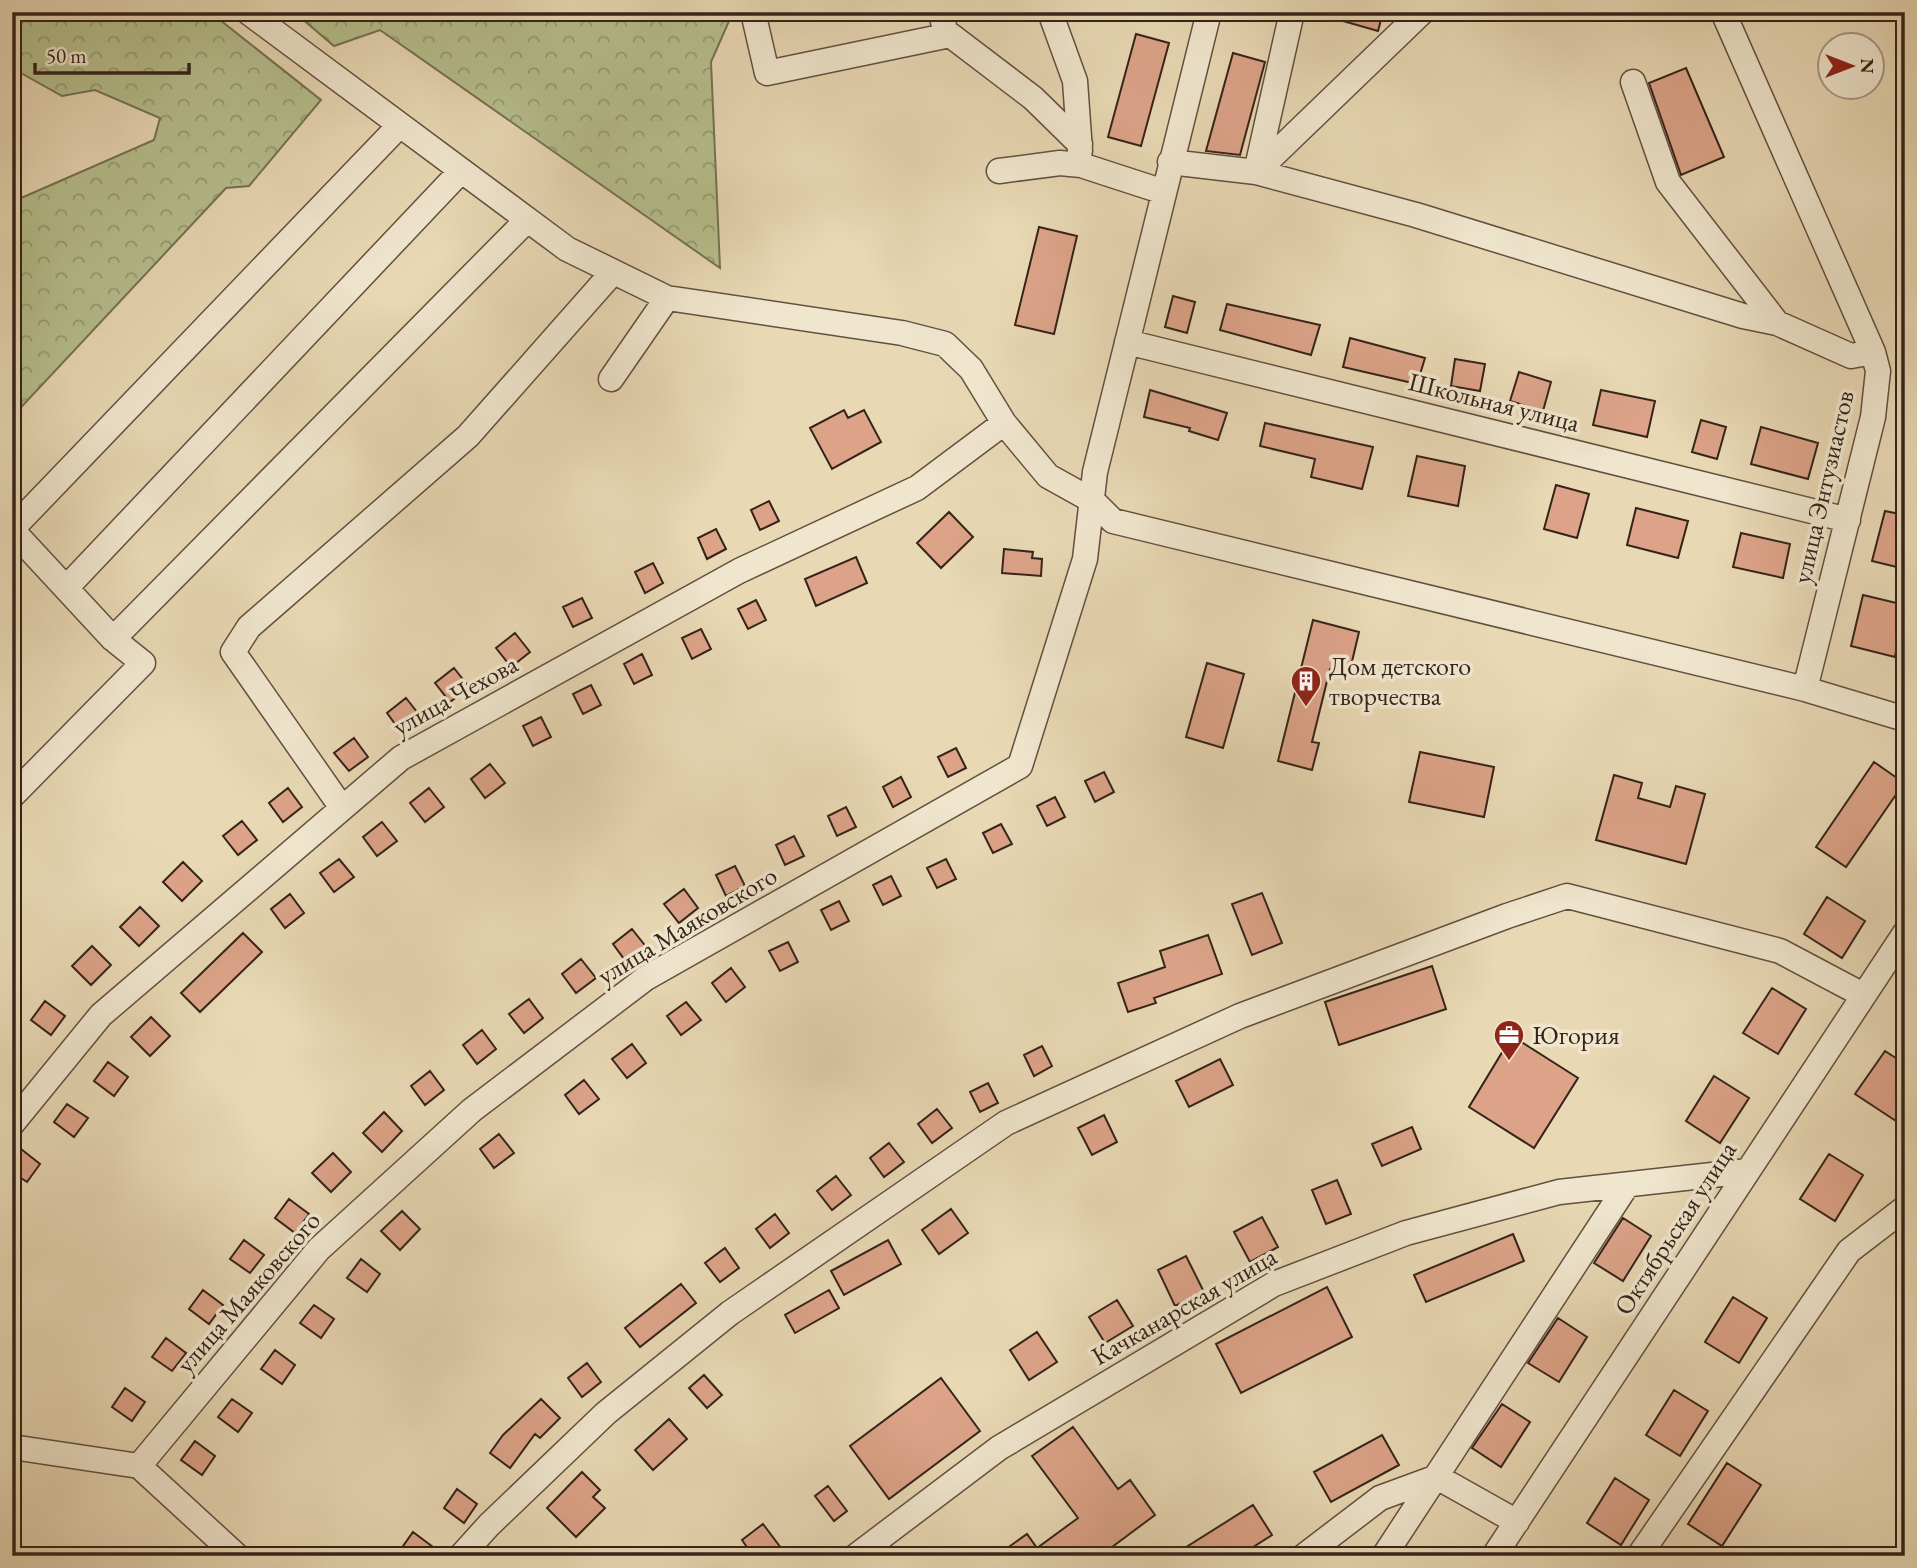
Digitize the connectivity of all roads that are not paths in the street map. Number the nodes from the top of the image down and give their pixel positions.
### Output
1 (248, 12) edge
2 (753, 12) edge
3 (1051, 12) edge
4 (1209, 12) edge
5 (1292, 12) edge
6 (1398, 12) edge
7 (1422, 12) edge
8 (1723, 12) edge
9 (946, 23) edge
10 (1387, 47) junction
11 (1633, 82) dead end
12 (399, 126) junction
13 (1080, 155) junction
14 (1170, 162) junction
15 (461, 171) junction
16 (999, 171) dead end
17 (1255, 172) junction
18 (1164, 192) junction
19 (527, 219) junction
20 (613, 272) junction
21 (667, 298) junction
22 (1777, 323) junction
23 (1126, 342) junction
24 (1873, 352) junction
25 (611, 379) dead end
26 (1004, 423) junction
27 (1093, 501) junction
28 (1848, 520) junction
29 (12, 530) edge
30 (67, 587) junction
31 (113, 639) junction
32 (1805, 689) junction
33 (1905, 719) edge
34 (12, 796) edge
35 (342, 808) junction
36 (1905, 933) edge
37 (1863, 995) junction
38 (12, 1124) edge
39 (1748, 1171) junction
40 (1627, 1185) junction
41 (1905, 1208) edge
42 (12, 1447) edge
43 (139, 1466) junction
44 (1437, 1477) junction
45 (1517, 1522) junction
46 (237, 1556) edge
47 (461, 1556) edge
48 (856, 1556) edge
49 (1304, 1556) edge
50 (1384, 1556) edge
51 (1494, 1556) edge
52 (1639, 1556) edge

1 - 12 street
2 - 9 street
3 - 13 street
4 - 14 street, улица Маяковского
5 - 17 street
6 - 10 street
7 - 10 street
8 - 24 street, улица Энтузиастов
9 - 13 street
10 - 17 street
11 - 22 street
12 - 15 street
12 - 29 street
13 - 16 street
13 - 18 street
14 - 17 street
14 - 18 street, улица Маяковского
15 - 19 street
15 - 30 street
17 - 22 street
18 - 23 street, улица Маяковского
19 - 20 street
19 - 31 street
20 - 21 street
20 - 35 street
21 - 25 street
21 - 26 street
22 - 24 street
23 - 27 street, улица Маяковского
23 - 28 street, Школьная улица
24 - 28 street, улица Энтузиастов
26 - 27 street
26 - 35 street, улица Чехова
27 - 32 street
27 - 43 street, улица Маяковского
28 - 32 street, улица Энтузиастов
29 - 30 street
30 - 31 street
31 - 34 street
32 - 33 street
35 - 38 street, улица Чехова
36 - 37 street, Октябрьская улица
37 - 39 street, Октябрьская улица
37 - 47 street
39 - 40 street, Качканарская улица
39 - 45 street, Октябрьская улица
40 - 44 street
40 - 48 street, Качканарская улица
41 - 52 street
42 - 43 street
43 - 46 street
44 - 45 street
44 - 49 street
44 - 50 street
45 - 51 street, Октябрьская улица

